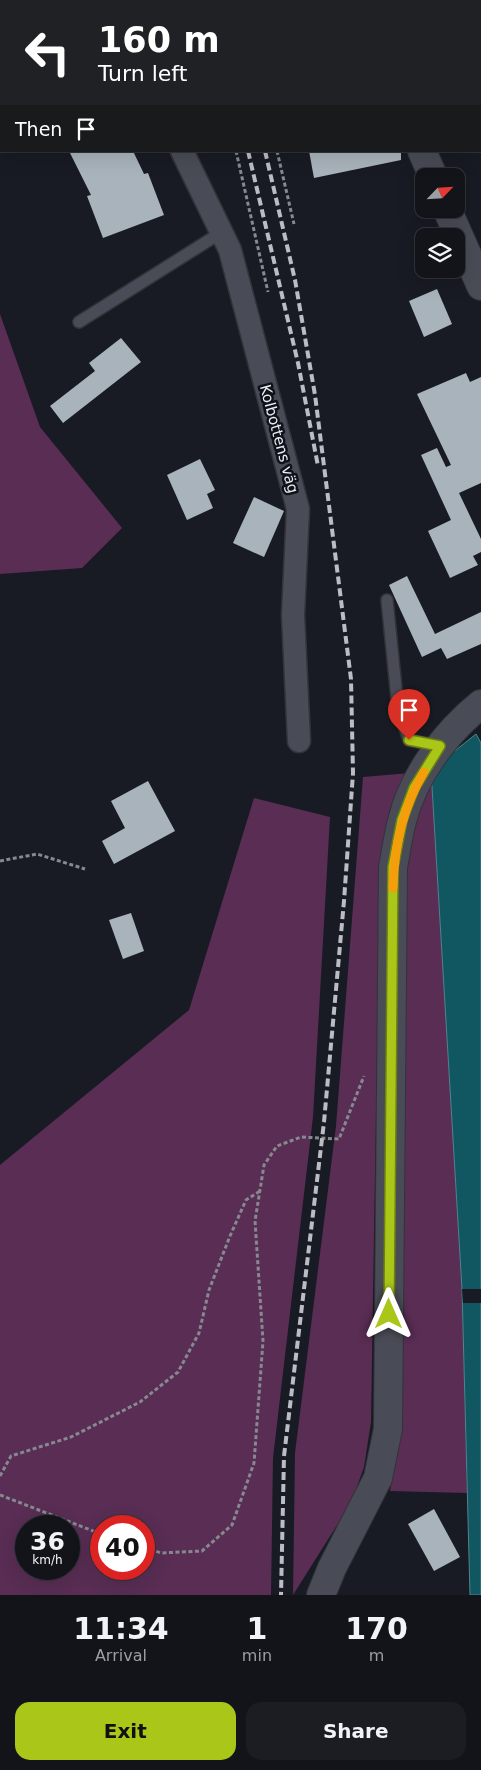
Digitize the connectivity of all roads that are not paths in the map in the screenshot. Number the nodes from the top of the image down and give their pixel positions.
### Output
1 (182, 152) edge
2 (422, 152) edge
3 (429, 168) edge
4 (451, 218) edge
5 (222, 232) junction
6 (481, 286) edge
7 (79, 322) dead end
8 (387, 600) dead end
9 (481, 704) edge
10 (299, 741) dead end
11 (440, 746) junction
12 (321, 1595) edge

1 - 5 street, Kolbottens väg
2 - 3 street
4 - 6 street
5 - 7 lane
5 - 10 street, Kolbottens väg
8 - 11 lane
9 - 11 street
11 - 12 street

